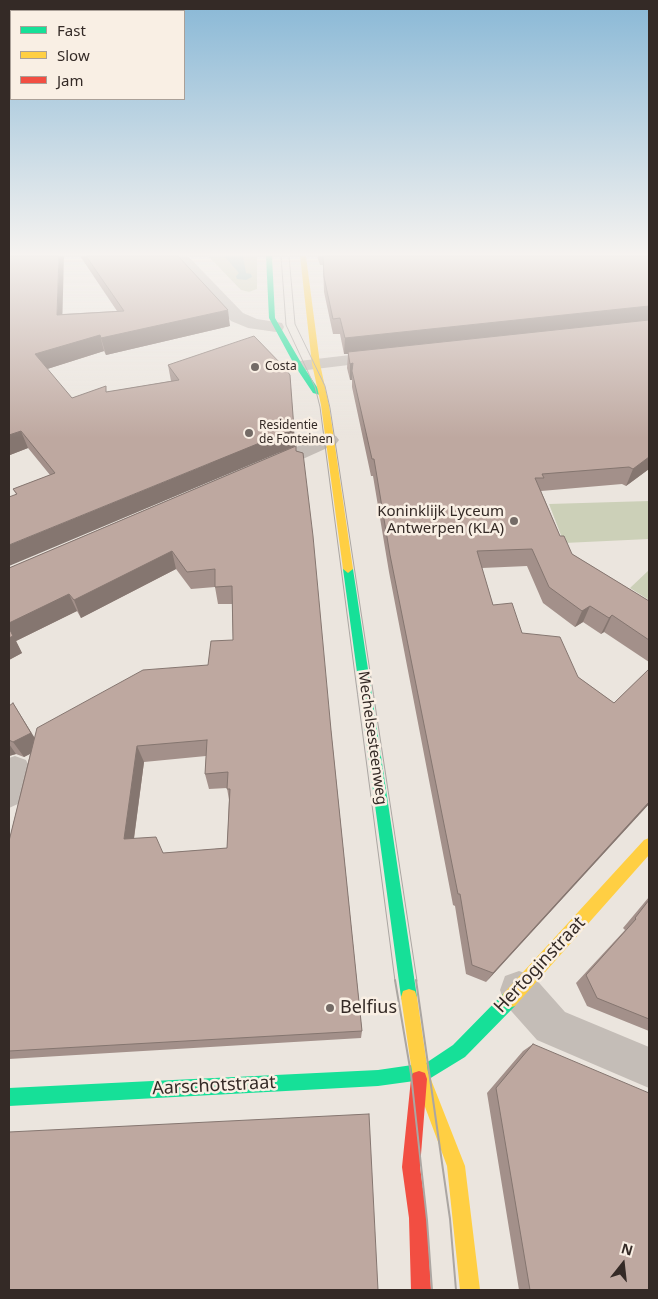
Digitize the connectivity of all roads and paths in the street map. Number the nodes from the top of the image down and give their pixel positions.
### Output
1 (237, 317) edge
2 (272, 317) edge
3 (306, 317) edge
4 (276, 327) junction
5 (403, 354) edge
6 (308, 365) junction
7 (325, 405) junction
8 (329, 440) junction
9 (246, 476) edge
10 (649, 845) edge
11 (519, 990) junction
12 (649, 1068) edge
13 (420, 1072) junction
14 (9, 1097) edge
15 (422, 1290) edge
16 (470, 1290) edge

1 - 4 street
2 - 4 main road, Mechelsesteenweg
3 - 6 main road, Mechelsesteenweg
4 - 6 main road, Mechelsesteenweg
5 - 6 street
6 - 7 main road, Mechelsesteenweg
6 - 7 main road, Mechelsesteenweg
7 - 8 main road, Mechelsesteenweg
8 - 9 street
8 - 13 main road, Mechelsesteenweg
10 - 11 main road, Hertoginstraat
11 - 12 street
11 - 13 main road, Hertoginstraat
13 - 14 main road, Aarschotstraat
13 - 15 main road, Mechelsesteenweg
13 - 16 main road, Mechelsesteenweg

